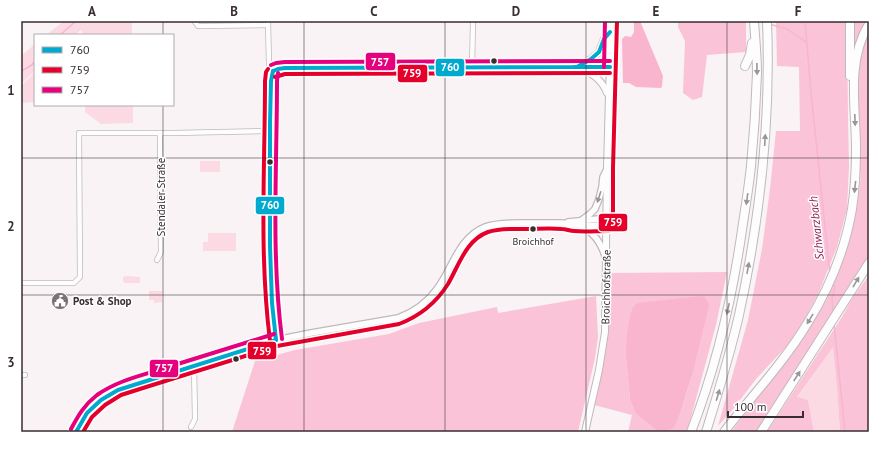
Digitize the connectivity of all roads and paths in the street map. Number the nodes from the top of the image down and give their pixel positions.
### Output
1 (473, 21) edge
2 (611, 21) edge
3 (754, 21) edge
4 (767, 21) edge
5 (850, 21) edge
6 (195, 22) edge
7 (268, 23) edge
8 (869, 24) edge
9 (754, 30) junction
10 (610, 32) junction
11 (745, 66) dead end
12 (472, 67) junction
13 (577, 67) junction
14 (610, 67) junction
15 (273, 71) junction
16 (854, 91) junction
17 (609, 96) junction
18 (269, 131) junction
19 (160, 133) junction
20 (607, 168) junction
21 (582, 220) junction
22 (607, 222) junction
23 (564, 223) junction
24 (578, 225) junction
25 (158, 260) dead end
26 (606, 261) junction
27 (869, 263) edge
28 (21, 284) edge
29 (276, 340) junction
30 (194, 365) junction
31 (711, 375) junction
32 (191, 427) dead end
33 (76, 432) edge
34 (585, 432) edge
35 (691, 432) edge
36 (696, 432) edge
37 (706, 432) edge
38 (724, 432) edge
39 (761, 432) edge

1 - 12 street
2 - 10 main road, Broichhofstraße
3 - 9 highway
37 -> 4 highway
5 - 16 highway
6 - 7 street
7 - 15 street
8 - 16 highway
9 - 11 highway
9 -> 31 highway
10 - 13 main road
10 - 14 main road, Broichhofstraße
12 - 13 street
12 - 15 street
13 - 14 street
13 - 17 main road
14 - 17 main road, Broichhofstraße
15 - 18 street
16 -> 38 highway
17 - 20 main road, Broichhofstraße
18 - 19 street
18 - 29 street
19 - 25 street, Stendaler Straße
19 - 28 street
20 -> 21 street
20 - 22 main road, Broichhofstraße
21 - 22 street
21 - 23 street
22 - 24 street
22 - 26 main road, Broichhofstraße
23 - 24 street
23 - 29 street
24 - 26 street
26 - 34 main road, Broichhofstraße
39 -> 27 highway
29 - 30 street
30 - 32 street
30 - 33 street
31 - 35 highway
31 - 36 highway

